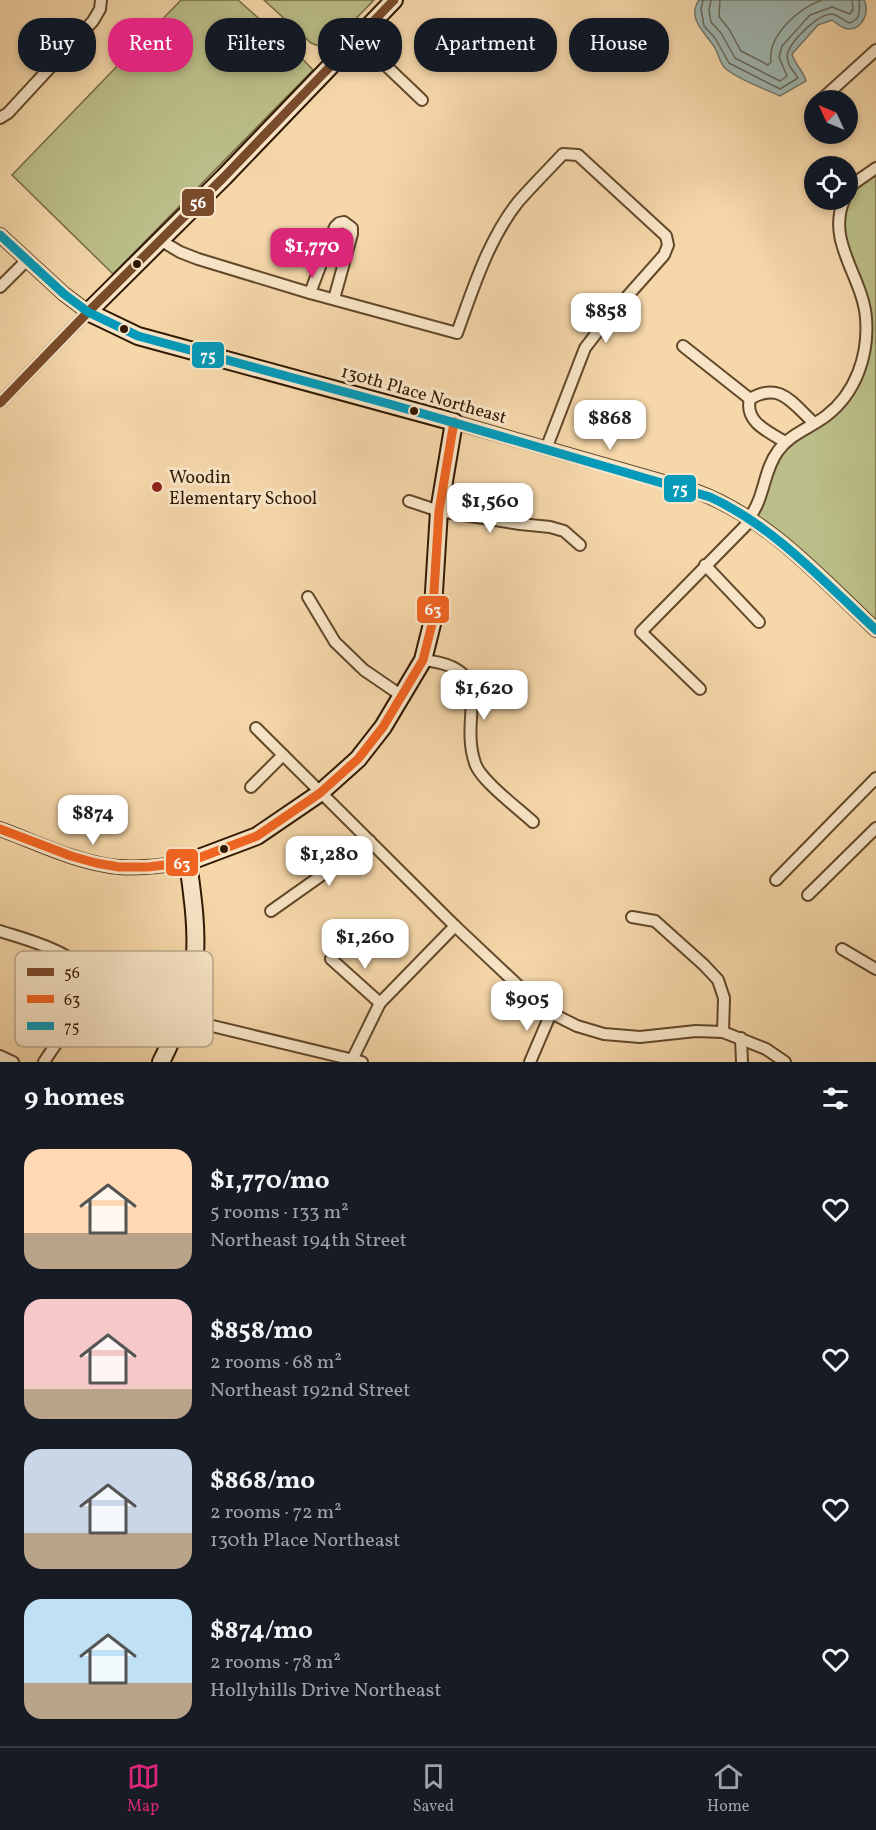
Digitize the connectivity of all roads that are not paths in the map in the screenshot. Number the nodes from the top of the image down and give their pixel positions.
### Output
1 (101, 0) edge
2 (394, 0) edge
3 (376, 18) edge
4 (876, 50) edge
5 (324, 72) edge
6 (393, 72) edge
7 (832, 90) edge
8 (422, 99) dead end
9 (0, 118) edge
10 (876, 168) edge
11 (858, 181) edge
12 (842, 210) edge
13 (0, 235) edge
14 (160, 240) junction
15 (27, 260) junction
16 (0, 287) edge
17 (310, 293) junction
18 (334, 299) junction
19 (88, 312) junction
20 (683, 346) dead end
21 (750, 399) junction
22 (0, 404) edge
23 (454, 422) junction
24 (814, 423) junction
25 (785, 442) junction
26 (546, 449) junction
27 (409, 501) dead end
28 (439, 511) junction
29 (750, 518) junction
30 (580, 545) dead end
31 (705, 565) junction
32 (308, 597) dead end
33 (759, 622) dead end
34 (876, 630) edge
35 (423, 660) junction
36 (700, 689) dead end
37 (402, 696) junction
38 (256, 728) dead end
39 (283, 755) junction
40 (876, 778) edge
41 (251, 787) dead end
42 (320, 793) junction
43 (533, 822) dead end
44 (876, 828) edge
45 (0, 829) edge
46 (370, 841) junction
47 (188, 862) junction
48 (776, 880) dead end
49 (808, 895) dead end
50 (271, 911) dead end
51 (632, 917) dead end
52 (455, 926) junction
53 (0, 931) edge
54 (842, 949) dead end
55 (55, 951) edge
56 (195, 951) edge
57 (331, 959) dead end
58 (876, 969) edge
59 (380, 1003) junction
60 (551, 1013) junction
61 (213, 1026) edge
62 (723, 1032) junction
63 (741, 1038) junction
64 (54, 1047) edge
65 (167, 1047) edge
66 (0, 1056) edge
67 (354, 1061) edge
68 (13, 1062) edge
69 (44, 1062) edge
70 (161, 1062) edge
71 (530, 1062) edge
72 (742, 1062) edge
73 (784, 1062) edge

1 - 9 street
2 - 3 main road
4 - 7 street
5 - 14 main road
6 - 8 street
10 - 11 street
12 - 24 street
13 - 15 street
14 - 17 street
14 - 19 main road
15 - 16 street
15 - 19 street
17 - 18 street
17 - 18 street
18 - 26 street
19 - 22 street
19 - 23 main road, 130th Place Northeast
20 - 21 street
21 - 24 street
21 - 25 street
23 - 26 street, 130th Place Northeast
23 - 28 main road
24 - 25 street
25 - 29 street
26 - 29 street, 130th Place Northeast
27 - 28 street
28 - 30 street
28 - 35 main road
29 - 31 street
29 - 34 street, 130th Place Northeast
31 - 33 street
31 - 36 street
32 - 37 street
35 - 37 main road
35 - 43 street
37 - 42 main road
38 - 39 street
39 - 41 street
39 - 42 street
40 - 48 street
42 - 46 street
42 - 47 main road
44 - 49 street
45 - 47 street
46 - 50 street
46 - 52 street
47 - 56 main road
51 - 62 street
52 - 59 street
52 - 60 street
53 - 55 street
54 - 58 street
57 - 59 street
59 - 67 street
60 - 62 street
60 - 71 street
61 - 67 street
62 - 63 street
63 - 72 street
63 - 73 street
64 - 69 street
65 - 70 main road
66 - 68 street

